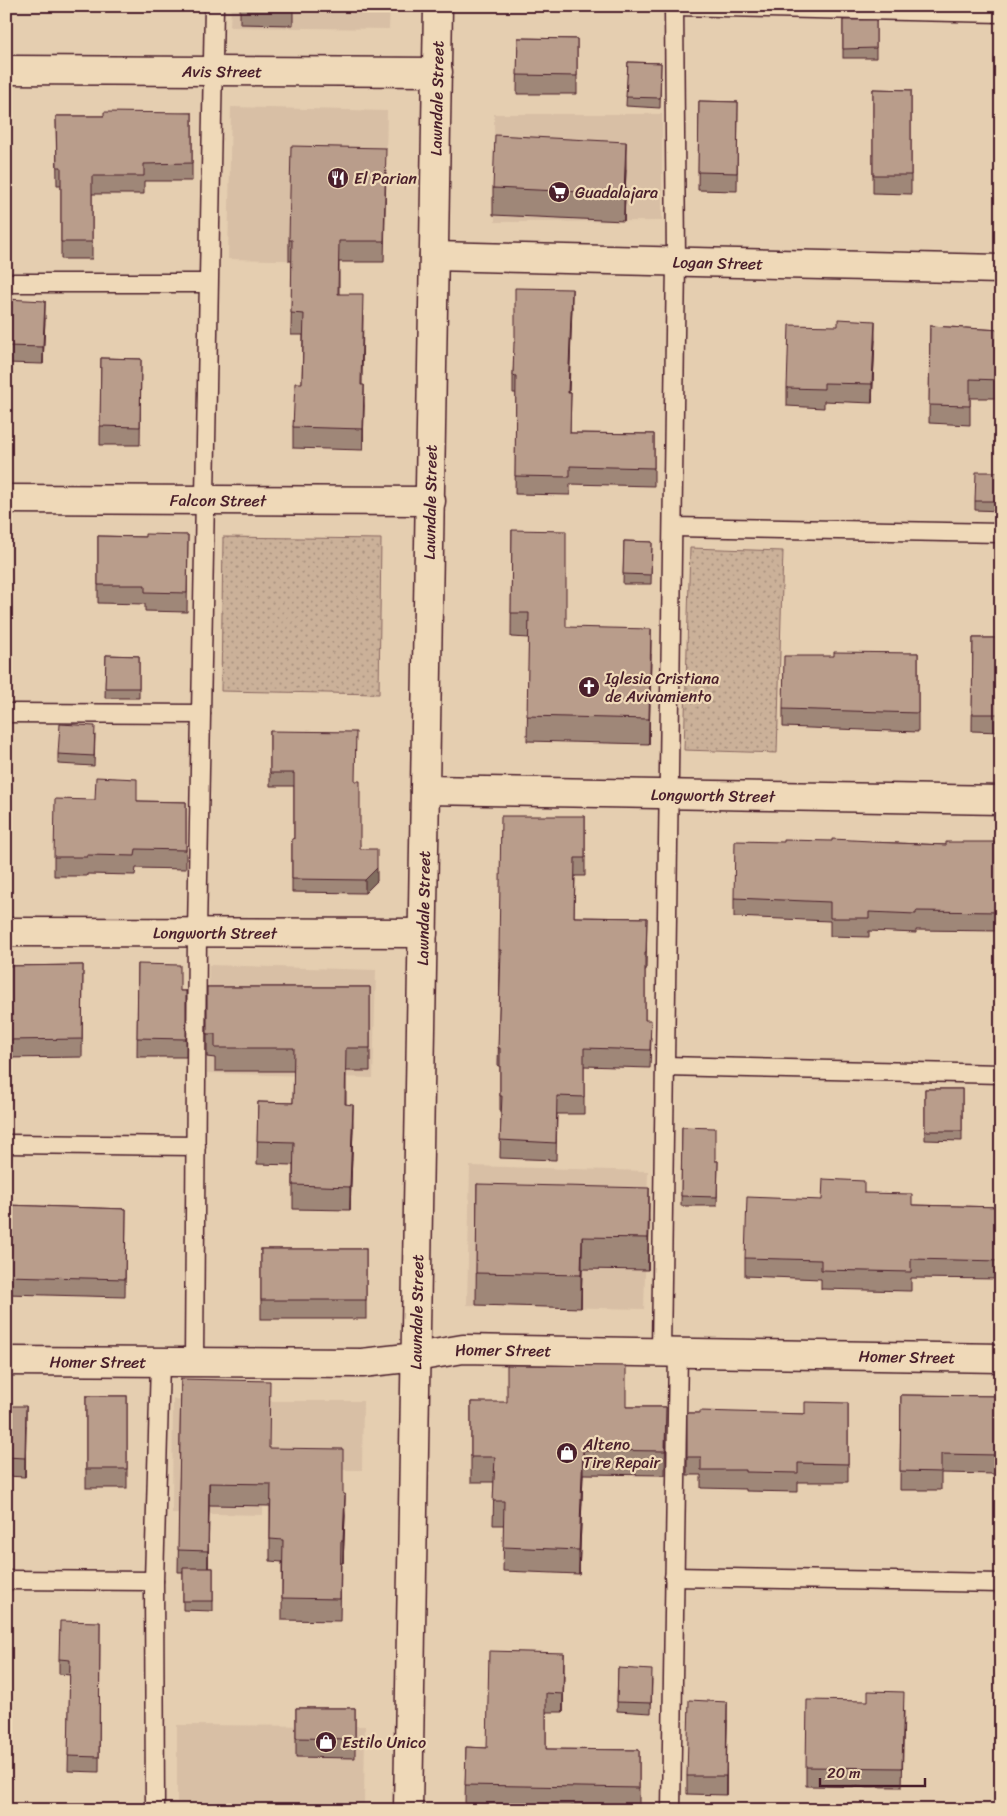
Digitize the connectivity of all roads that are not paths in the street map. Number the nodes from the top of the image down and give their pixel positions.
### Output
1 (214, 6) edge
2 (438, 6) edge
3 (674, 6) edge
4 (1001, 13) edge
5 (6, 70) edge
6 (212, 71) junction
7 (438, 72) junction
8 (434, 256) junction
9 (676, 262) junction
10 (1001, 269) edge
11 (6, 283) edge
12 (208, 283) junction
13 (6, 499) edge
14 (205, 500) junction
15 (431, 501) junction
16 (673, 527) junction
17 (1001, 533) edge
18 (6, 713) edge
19 (201, 714) junction
20 (425, 790) junction
21 (669, 794) junction
22 (1001, 800) edge
23 (6, 932) edge
24 (196, 932) junction
25 (423, 933) junction
26 (665, 1066) junction
27 (1001, 1074) edge
28 (6, 1144) edge
29 (196, 1146) junction
30 (669, 1352) junction
31 (416, 1357) junction
32 (1001, 1358) edge
33 (6, 1361) edge
34 (194, 1361) junction
35 (160, 1362) junction
36 (674, 1577) junction
37 (6, 1580) edge
38 (154, 1581) junction
39 (1001, 1583) edge
40 (155, 1810) edge
41 (408, 1810) edge
42 (671, 1810) edge

1 - 6 lane
2 - 7 street, Lawndale Street
3 - 4 lane
3 - 9 lane
5 - 6 street, Avis Street
6 - 7 street, Avis Street
6 - 12 lane
7 - 8 street, Lawndale Street
8 - 9 street, Logan Street
8 - 15 street, Lawndale Street
9 - 10 street, Logan Street
9 - 16 lane
11 - 12 lane
12 - 14 lane
13 - 14 street, Falcon Street
14 - 15 street, Falcon Street
14 - 19 lane
15 - 20 street, Lawndale Street
16 - 17 lane
16 - 21 lane
18 - 19 lane
19 - 24 lane
20 - 21 street, Longworth Street
20 - 25 street, Lawndale Street
21 - 22 street, Longworth Street
21 - 26 lane
23 - 24 street, Longworth Street
24 - 25 street, Longworth Street
24 - 29 lane
25 - 31 street, Lawndale Street
26 - 27 lane
26 - 30 lane
28 - 29 lane
29 - 34 lane
30 - 31 street, Homer Street
30 - 32 street, Homer Street
30 - 36 lane
31 - 34 street, Homer Street
31 - 41 street, Lawndale Street
33 - 35 street, Homer Street
34 - 35 street, Homer Street
35 - 38 lane
36 - 39 lane
36 - 42 lane
37 - 38 lane
38 - 40 lane

